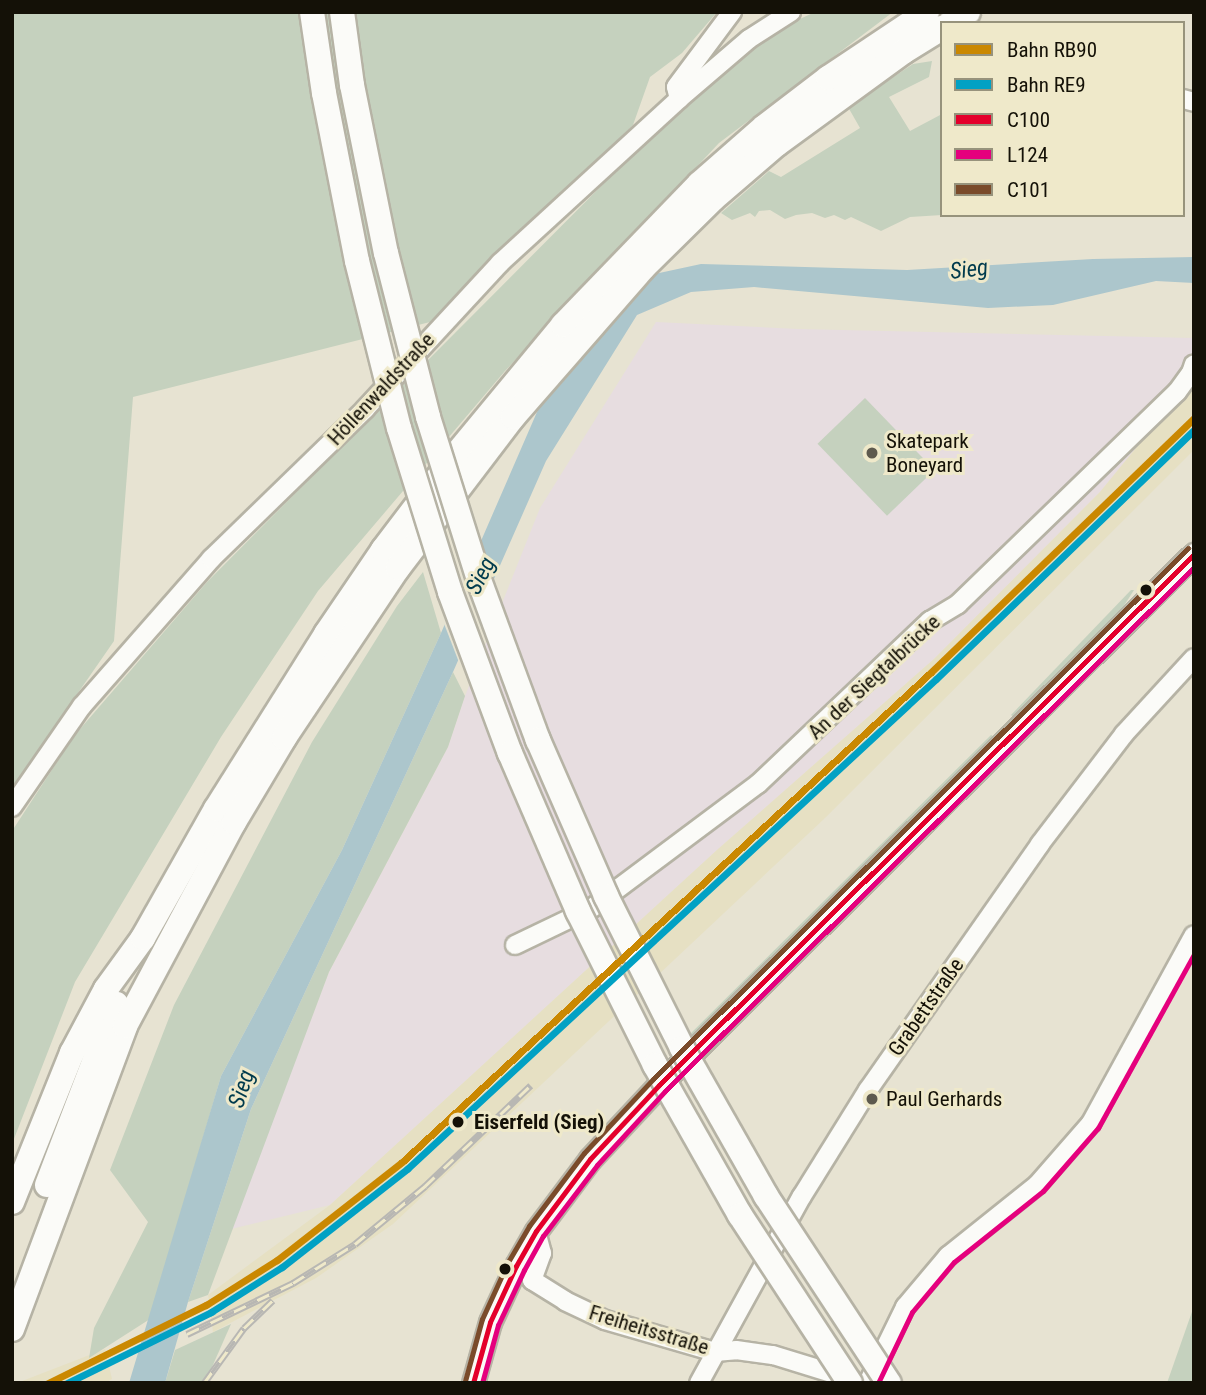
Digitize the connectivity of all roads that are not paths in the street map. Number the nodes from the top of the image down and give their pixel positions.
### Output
1 (312, 12) edge
2 (342, 12) edge
3 (733, 12) edge
4 (791, 12) edge
5 (927, 12) edge
6 (940, 29) edge
7 (679, 99) junction
8 (706, 192) junction
9 (1194, 363) edge
10 (1194, 554) edge
11 (1194, 659) edge
12 (12, 807) edge
13 (1194, 935) edge
14 (143, 938) junction
15 (515, 945) dead end
16 (12, 1202) edge
17 (48, 1226) junction
18 (536, 1231) junction
19 (12, 1282) edge
20 (12, 1304) edge
21 (12, 1329) edge
22 (715, 1352) junction
23 (473, 1383) edge
24 (699, 1383) edge
25 (850, 1383) edge
26 (863, 1383) edge
27 (868, 1383) edge
28 (889, 1383) edge

1 - 25 highway, bridge
2 - 28 highway, bridge
3 - 7 street
4 - 7 street, Höllenwaldstraße
5 - 8 highway
6 - 8 highway
7 - 12 street, Höllenwaldstraße
8 - 14 highway
8 - 17 highway
9 - 15 street, An der Siegtalbrücke
10 - 18 main road
11 - 22 street, Grabettstraße
13 - 27 street
14 - 16 highway
14 - 19 highway
17 - 20 highway
17 - 21 highway
18 - 22 street, Freiheitsstraße
18 - 23 main road
22 - 24 street, Grabettstraße
22 - 26 street, Freiheitsstraße

